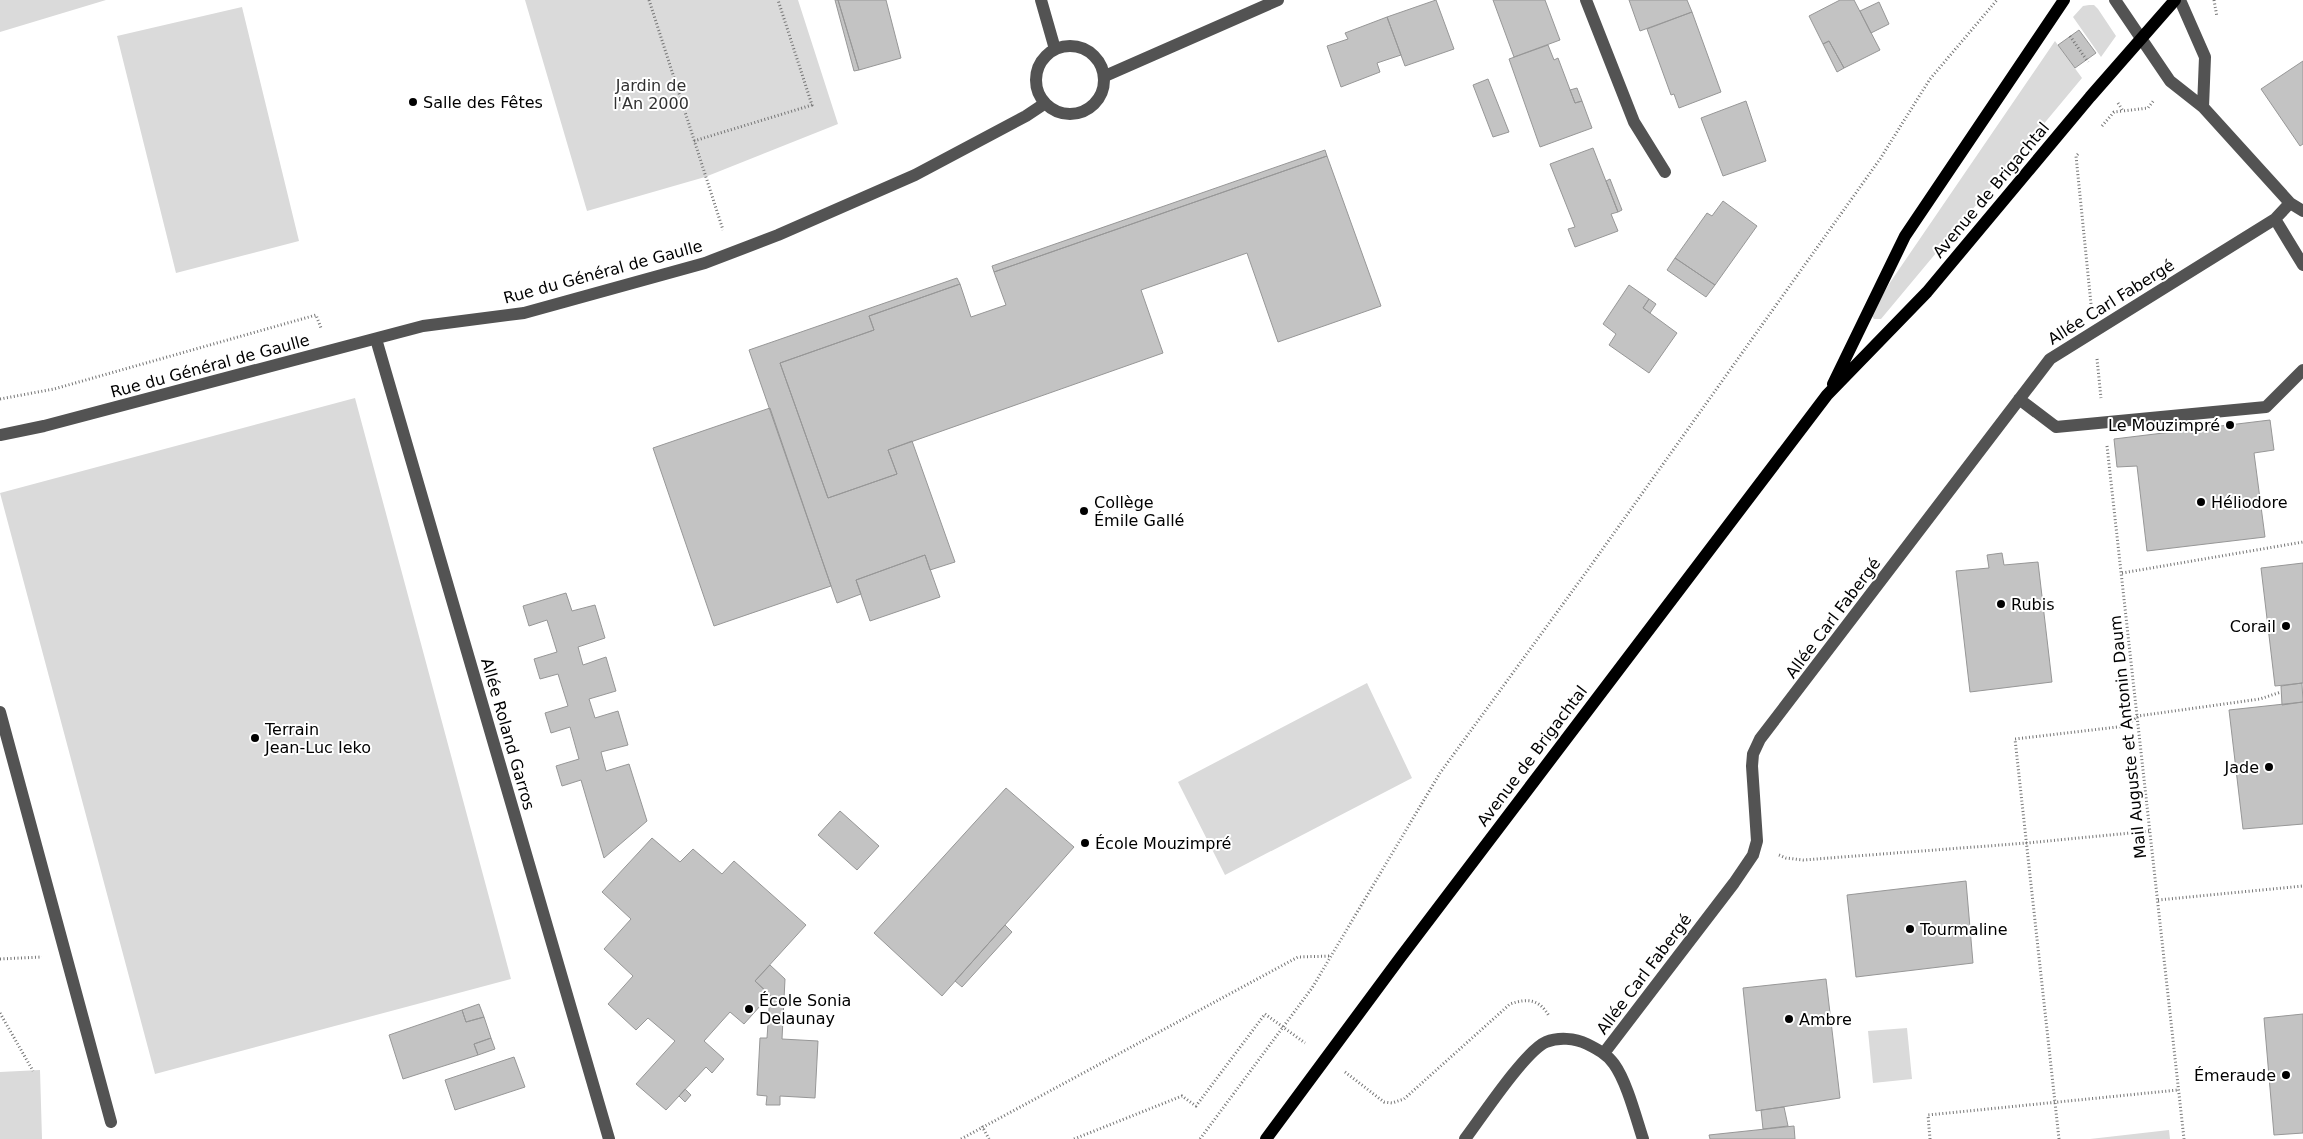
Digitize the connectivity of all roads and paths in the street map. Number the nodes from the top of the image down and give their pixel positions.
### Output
1 (650, 0) edge
2 (778, 0) edge
3 (1041, 0) edge
4 (1278, 0) edge
5 (1586, 0) edge
6 (1997, 0) edge
7 (2064, 0) edge
8 (2115, 0) edge
9 (2175, 0) edge
10 (2180, 0) edge
11 (2142, 38) junction
12 (1055, 49) junction
13 (1104, 76) junction
14 (1044, 104) junction
15 (2203, 107) junction
16 (2123, 111) dead end
17 (2101, 126) dead end
18 (694, 141) junction
19 (2082, 149) dead end
20 (1665, 172) dead end
21 (2290, 203) junction
22 (2303, 211) edge
23 (2275, 219) junction
24 (730, 252) junction
25 (2303, 265) edge
26 (2094, 333) junction
27 (376, 338) junction
28 (329, 352) junction
29 (2303, 370) edge
30 (1827, 395) junction
31 (0, 399) edge
32 (2019, 399) junction
33 (2104, 423) junction
34 (0, 435) edge
35 (2303, 542) edge
36 (2122, 573) junction
37 (2281, 692) dead end
38 (0, 712) edge
39 (2138, 716) junction
40 (2151, 831) junction
41 (1757, 841) junction
42 (2027, 843) junction
43 (2303, 886) edge
44 (2158, 900) junction
45 (1331, 956) junction
46 (66, 957) junction
47 (0, 959) edge
48 (0, 1013) edge
49 (1265, 1014) dead end
50 (1561, 1038) junction
51 (1604, 1053) junction
52 (33, 1071) dead end
53 (2178, 1090) junction
54 (1384, 1102) dead end
55 (2055, 1102) junction
56 (111, 1122) dead end
57 (982, 1126) junction
58 (609, 1139) edge
59 (961, 1139) edge
60 (989, 1139) edge
61 (1074, 1139) edge
62 (1200, 1139) edge
63 (1266, 1139) edge
64 (1465, 1139) edge
65 (1643, 1139) edge
66 (1930, 1139) edge
67 (2059, 1139) edge
68 (2184, 1139) edge

1 - 18 path
2 - 18 path
3 - 12 street
4 - 13 street
5 - 20 street
6 - 45 path
7 - 30 main road, Avenue de Brigachtal
8 - 11 street
9 - 11 main road, Avenue de Brigachtal
10 - 15 street
11 - 15 street
11 - 30 main road, Avenue de Brigachtal
12 - 13 street
12 - 14 street
13 - 14 street
14 - 24 street, Rue du Général de Gaulle
15 - 21 street
16 - 17 path
18 - 24 path
19 - 26 path, Mail Auguste et Antonin Daum
21 - 22 street
21 - 23 street, Allée Carl Fabergé
23 - 25 street
23 - 26 street, Allée Carl Fabergé
24 - 27 street, Rue du Général de Gaulle
26 - 32 street, Allée Carl Fabergé
26 - 33 path, Mail Auguste et Antonin Daum
27 - 28 street, Rue du Général de Gaulle
27 - 58 street, Allée Roland Garros
28 - 31 path
28 - 34 street, Rue du Général de Gaulle
29 - 33 street
30 - 63 main road, Avenue de Brigachtal
32 - 33 street
32 - 41 street, Allée Carl Fabergé
33 - 36 path, Mail Auguste et Antonin Daum
35 - 36 path
36 - 39 path, Mail Auguste et Antonin Daum
37 - 39 path
38 - 46 street
39 - 40 path, Mail Auguste et Antonin Daum
39 - 42 path
40 - 42 path
40 - 44 path, Mail Auguste et Antonin Daum
41 - 42 path
41 - 51 street, Allée Carl Fabergé
42 - 55 path
43 - 44 path
44 - 53 path, Mail Auguste et Antonin Daum
45 - 57 path
45 - 62 path
46 - 47 path
46 - 56 street
48 - 52 path
49 - 61 path
50 - 51 street
50 - 54 path
50 - 64 street
51 - 65 street, Allée Carl Fabergé
53 - 55 path
53 - 68 path, Mail Auguste et Antonin Daum
55 - 66 path
55 - 67 path
57 - 59 path
57 - 60 path

